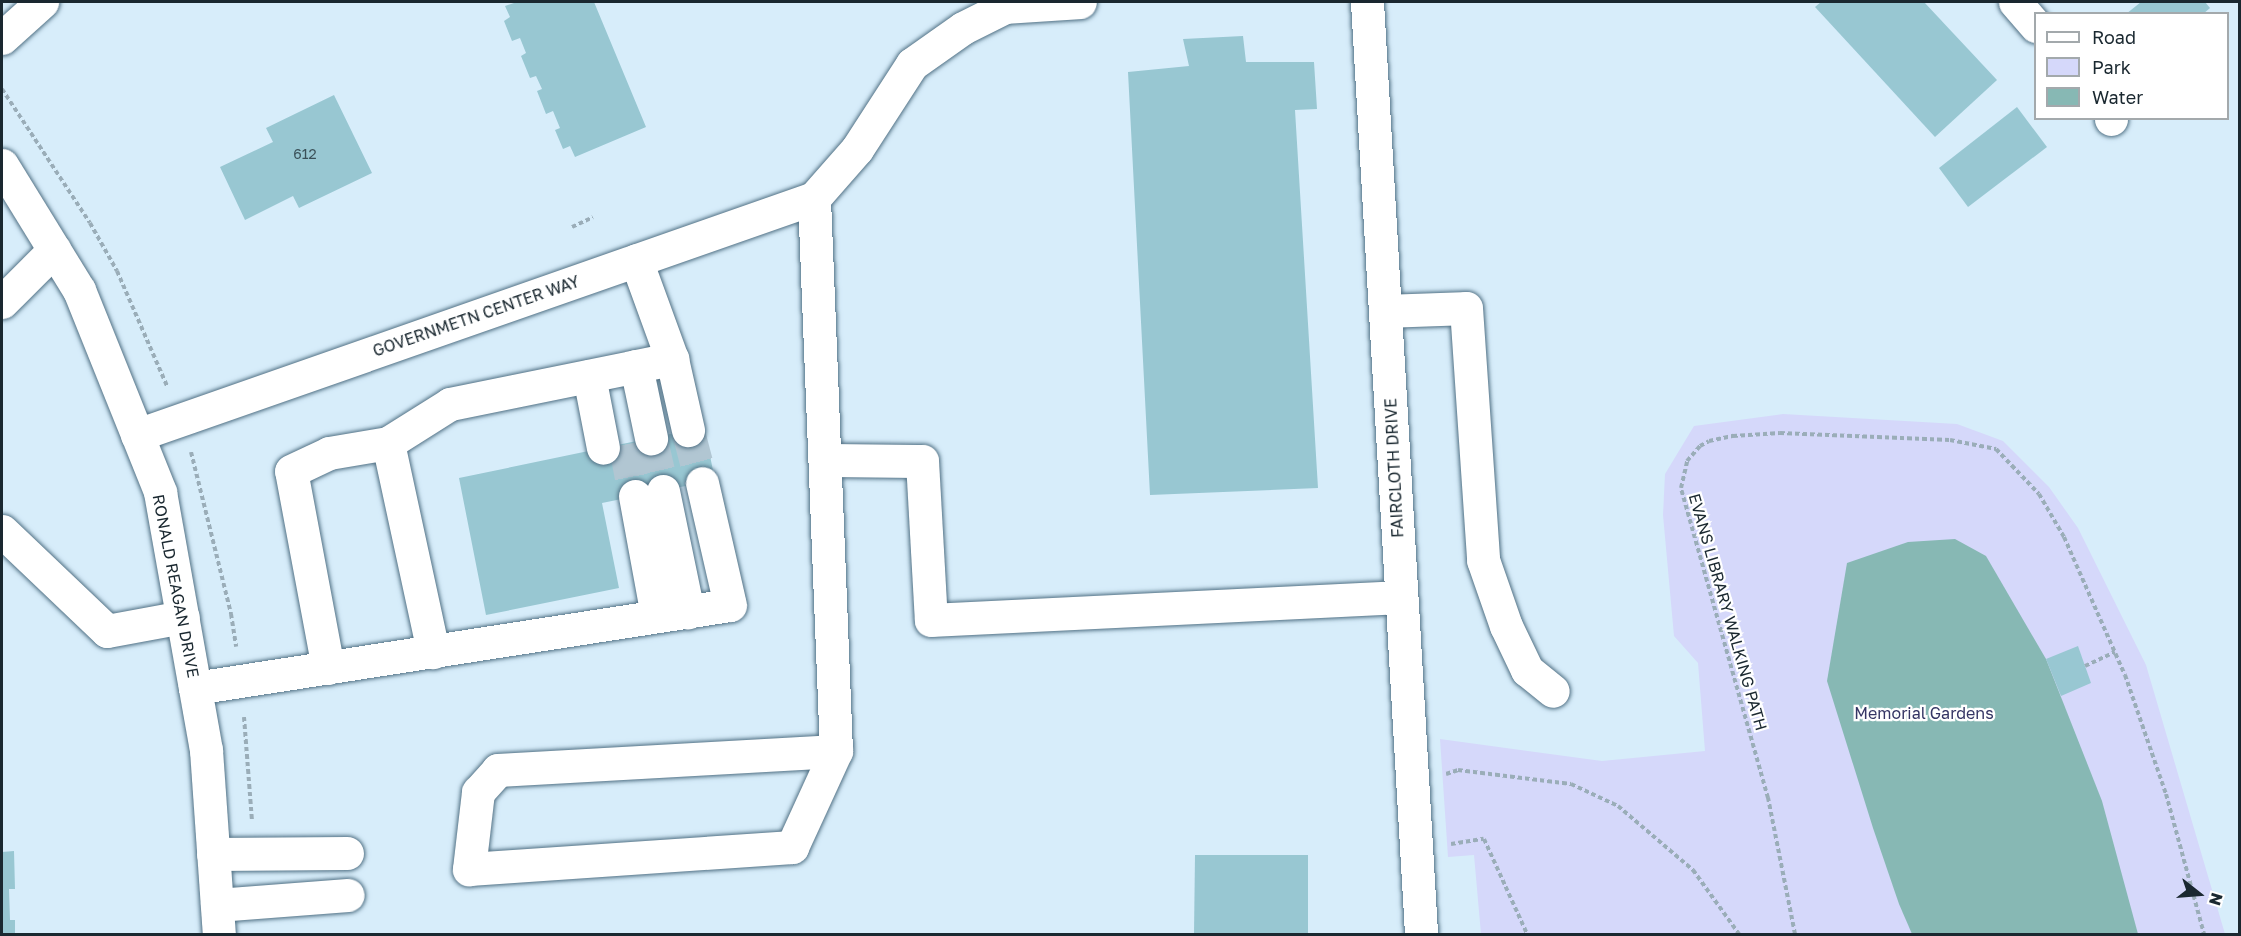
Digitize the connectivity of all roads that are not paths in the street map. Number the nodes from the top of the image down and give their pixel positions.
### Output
1 (42, 2) edge
2 (1080, 2) edge
3 (1367, 2) edge
4 (2015, 2) edge
5 (2034, 24) edge
6 (2, 38) edge
7 (2, 165) edge
8 (814, 198) junction
9 (54, 250) junction
10 (636, 260) junction
11 (2, 302) edge
12 (1386, 311) junction
13 (631, 367) junction
14 (137, 435) junction
15 (388, 443) junction
16 (825, 460) junction
17 (2, 531) edge
18 (1400, 597) junction
19 (682, 613) junction
20 (183, 617) junction
21 (433, 652) junction
22 (328, 668) junction
23 (195, 688) junction
24 (1553, 691) dead end
25 (836, 752) junction
26 (213, 854) junction
27 (347, 854) dead end
28 (348, 895) dead end
29 (218, 920) edge
30 (1421, 934) edge

1 - 6 street
2 - 8 street
3 - 12 street, FAIRCLOTH DRIVE
4 - 5 street
7 - 9 street, RONALD REAGAN DRIVE
8 - 10 street, GOVERNMETN CENTER WAY
8 - 16 street
9 - 11 street
9 - 14 street, RONALD REAGAN DRIVE
10 - 13 street
10 - 14 street, GOVERNMETN CENTER WAY
12 - 18 street, FAIRCLOTH DRIVE
12 - 24 street
13 - 13 street
13 - 15 street
14 - 20 street, RONALD REAGAN DRIVE
15 - 21 street
15 - 22 street
16 - 18 street
16 - 25 street
17 - 20 street
18 - 30 street, FAIRCLOTH DRIVE
19 - 19 street
19 - 21 street
20 - 23 street, RONALD REAGAN DRIVE
21 - 22 street
22 - 23 street
23 - 26 street, RONALD REAGAN DRIVE
25 - 25 street
26 - 27 street
26 - 29 street, RONALD REAGAN DRIVE
28 - 29 street

